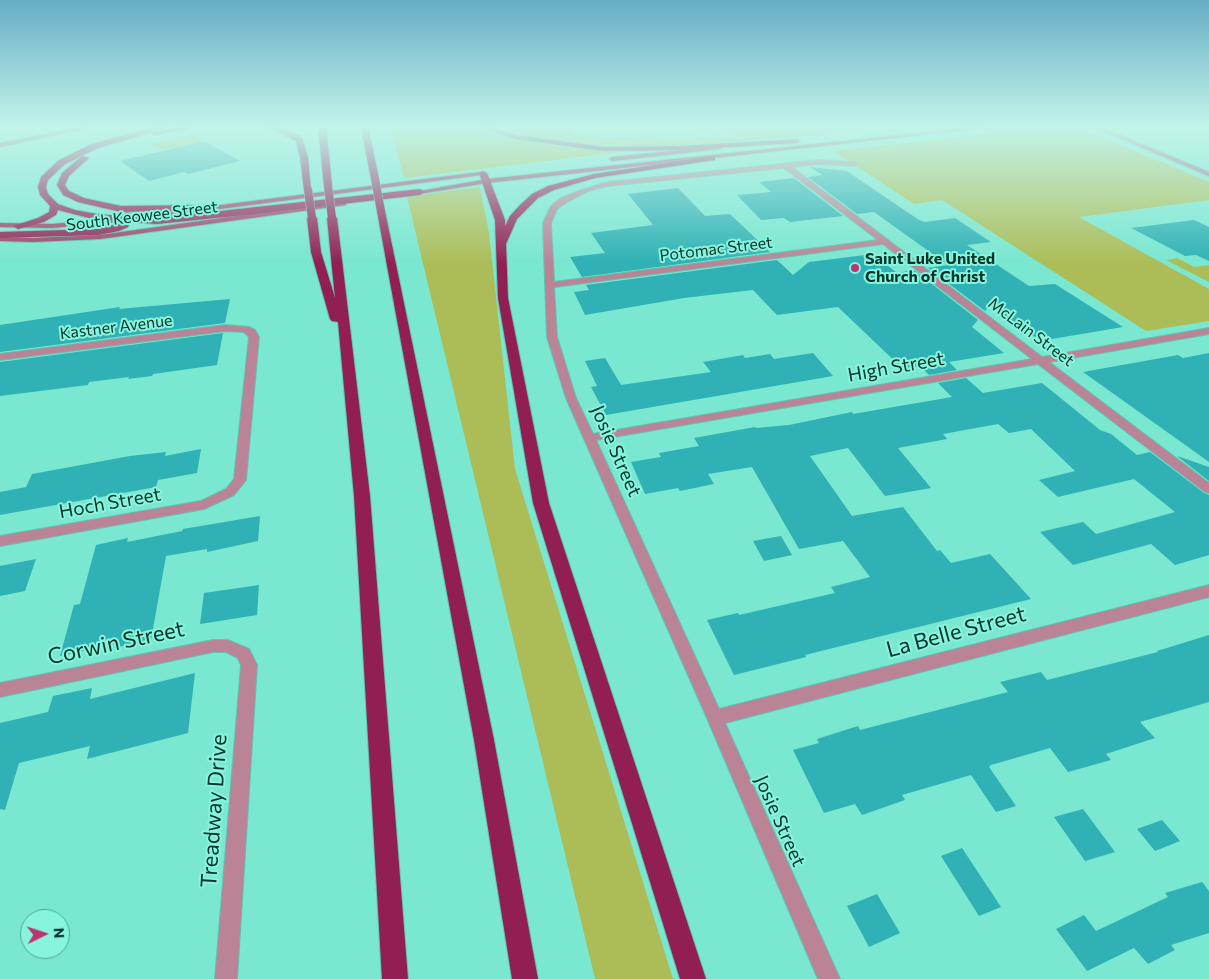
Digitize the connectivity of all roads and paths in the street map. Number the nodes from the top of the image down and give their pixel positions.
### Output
1 (52, 172) edge
2 (68, 172) edge
3 (306, 172) edge
4 (327, 172) edge
5 (374, 172) edge
6 (513, 172) edge
7 (548, 172) edge
8 (622, 172) edge
9 (722, 172) edge
10 (794, 172) edge
11 (485, 177) junction
12 (420, 192) junction
13 (55, 206) junction
14 (223, 207) junction
15 (121, 209) junction
16 (127, 219) junction
17 (0, 225) edge
18 (18, 226) junction
19 (0, 238) edge
20 (885, 241) junction
21 (501, 245) junction
22 (550, 285) junction
23 (1209, 331) edge
24 (0, 357) edge
25 (347, 357) junction
26 (1040, 360) junction
27 (589, 438) junction
28 (1209, 489) edge
29 (225, 496) joint
30 (0, 541) edge
31 (1209, 591) edge
32 (240, 650) joint
33 (0, 690) edge
34 (715, 718) junction
35 (226, 979) edge
36 (395, 979) edge
37 (526, 979) edge
38 (693, 979) edge
39 (829, 979) edge

1 - 13 highway
2 - 15 highway
3 - 25 highway, bridge
4 - 25 highway, bridge
5 - 37 highway, bridge
6 - 11 main road, South Keowee Street
7 - 11 main road, South Keowee Street
8 - 21 highway
9 - 22 street, Josie Street
10 - 20 street, McLain Street
11 - 12 main road, South Keowee Street
11 - 14 main road, South Keowee Street
11 - 21 highway
12 - 16 highway
12 - 19 main road, South Keowee Street
13 - 16 highway
13 - 18 highway
14 - 15 highway
14 - 16 main road, South Keowee Street
15 - 16 highway
16 - 18 main road, South Keowee Street
16 - 19 highway
17 - 18 main road, South Keowee Street
20 - 22 street, Potomac Street
20 - 26 street, McLain Street
21 - 38 highway
22 - 27 street, Josie Street
23 - 26 street, High Street
24 - 29 street, Kastner Avenue
25 - 36 highway
26 - 27 street, High Street
26 - 28 street, McLain Street
27 - 34 street, Josie Street
29 - 30 street, Hoch Street
31 - 34 street, La Belle Street
32 - 33 street, Corwin Street
32 - 35 street, Treadway Drive
34 - 39 street, Josie Street

